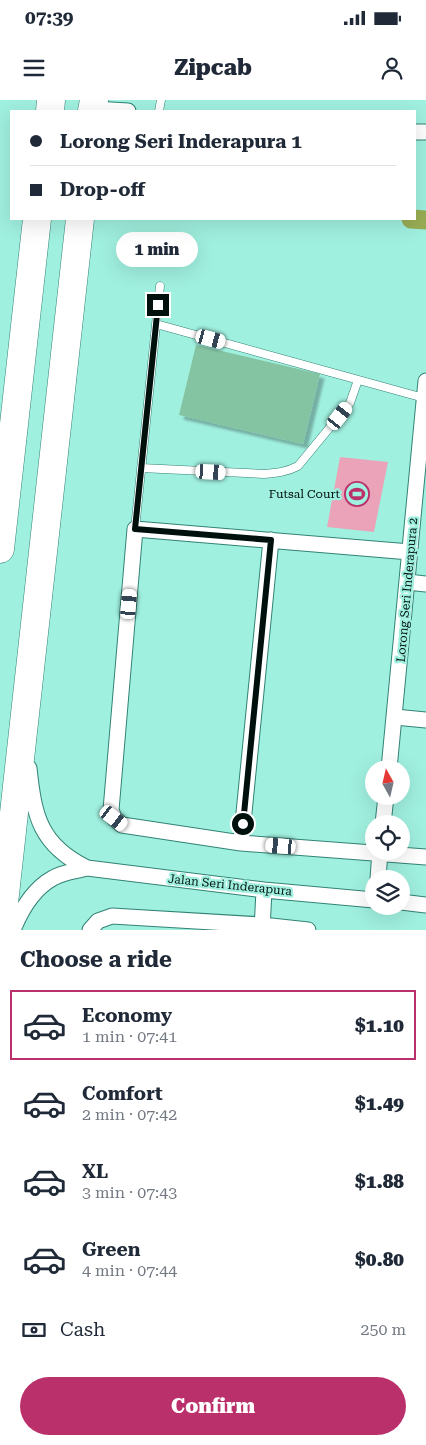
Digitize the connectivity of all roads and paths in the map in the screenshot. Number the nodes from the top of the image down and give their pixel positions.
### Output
1 (93, 107) edge
2 (119, 110) edge
3 (37, 220) edge
4 (80, 220) edge
5 (160, 286) dead end
6 (156, 324) junction
7 (358, 380) junction
8 (426, 381) edge
9 (424, 398) junction
10 (423, 445) edge
11 (141, 468) junction
12 (135, 529) junction
13 (271, 540) junction
14 (0, 549) edge
15 (410, 552) junction
16 (408, 582) junction
17 (426, 584) edge
18 (395, 717) junction
19 (426, 720) edge
20 (24, 725) junction
21 (391, 760) edge
22 (241, 843) junction
23 (365, 852) edge
24 (410, 856) edge
25 (426, 857) edge
26 (87, 868) junction
27 (264, 890) junction
28 (365, 899) edge
29 (410, 903) edge
30 (426, 905) edge
31 (262, 927) edge
32 (0, 930) edge
33 (13, 930) edge
34 (90, 930) edge
35 (308, 930) edge

1 - 2 street
3 - 14 highway
4 - 20 highway
5 - 6 lane
6 - 7 lane
6 - 11 lane
7 - 9 lane
7 - 11 lane
8 - 9 street, Lorong Seri Inderapura 2
9 - 10 street, Lorong Seri Inderapura 2
10 - 15 street, Lorong Seri Inderapura 2
11 - 12 lane
12 - 13 street
12 - 22 street
13 - 15 street
13 - 22 street
15 - 16 street, Lorong Seri Inderapura 2
16 - 17 street
16 - 18 street, Lorong Seri Inderapura 2
18 - 19 street
18 - 21 street, Lorong Seri Inderapura 2
20 - 26 street
20 - 32 highway
22 - 23 street
24 - 25 street
26 - 27 street, Jalan Seri Inderapura
26 - 33 street
27 - 28 street, Jalan Seri Inderapura
27 - 31 street
29 - 30 street
31 - 34 street
31 - 35 street

